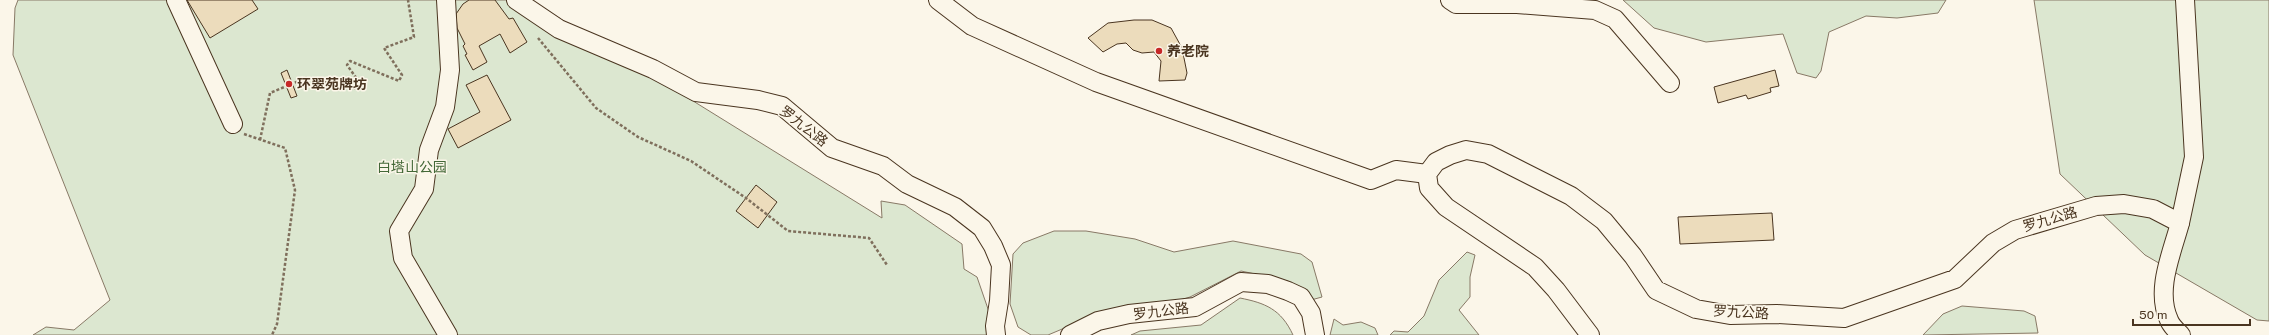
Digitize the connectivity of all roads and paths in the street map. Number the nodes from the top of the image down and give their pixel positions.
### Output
1 (176, 0) edge
2 (408, 0) edge
3 (446, 0) edge
4 (516, 0) edge
5 (938, 0) edge
6 (1450, 0) edge
7 (2185, 0) edge
8 (538, 38) dead end
9 (1670, 83) dead end
10 (233, 124) joint
11 (260, 140) junction
12 (1427, 174) junction
13 (2180, 223) junction
14 (887, 265) dead end
15 (272, 335) edge
16 (448, 335) edge
17 (996, 335) edge
18 (1070, 335) edge
19 (1315, 335) edge
20 (1590, 335) edge
21 (2180, 335) edge

1 - 10 street
2 - 11 path
3 - 16 street
4 - 17 street, 罗九公路
5 - 12 street
6 - 9 street
7 - 13 street
8 - 14 path
10 - 11 path
11 - 15 path
12 - 13 street, 罗九公路
12 - 20 street
13 - 21 street
18 - 19 street, 罗九公路

